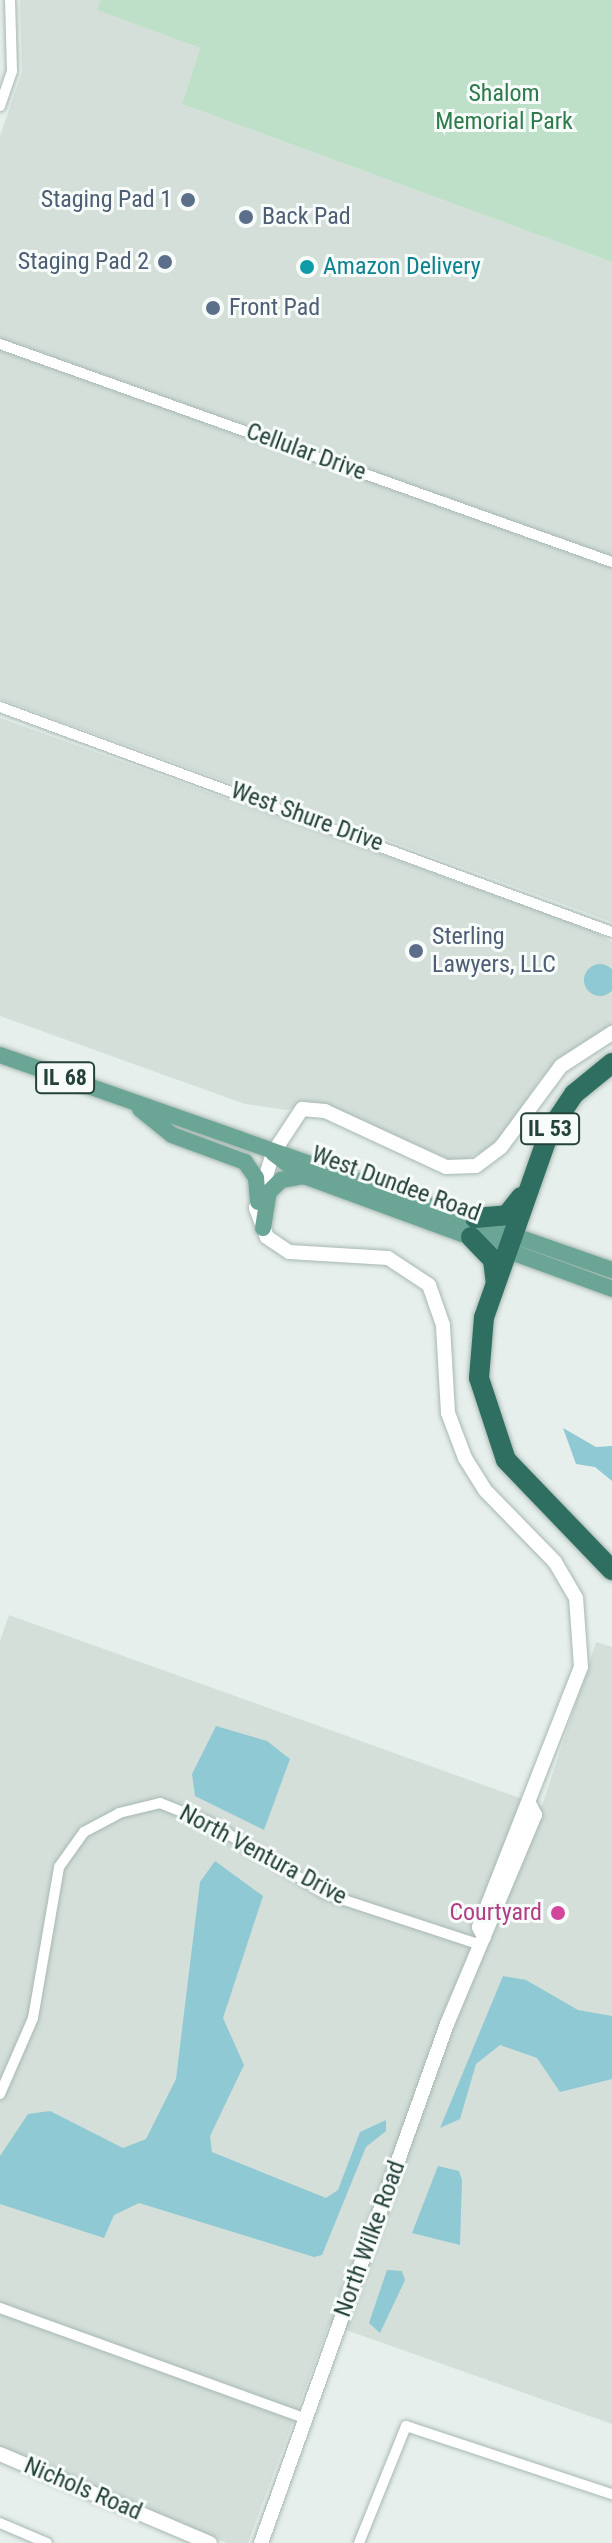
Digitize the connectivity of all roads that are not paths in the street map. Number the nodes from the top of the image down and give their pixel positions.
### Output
1 (10, 0) edge
2 (0, 35) edge
3 (13, 40) junction
4 (0, 106) edge
5 (0, 344) edge
6 (612, 562) edge
7 (0, 707) edge
8 (612, 932) edge
9 (612, 1033) edge
10 (0, 1055) edge
11 (612, 1063) edge
12 (129, 1101) junction
13 (273, 1153) junction
14 (304, 1176) junction
15 (525, 1191) junction
16 (258, 1202) junction
17 (263, 1228) junction
18 (473, 1228) junction
19 (511, 1243) junction
20 (612, 1270) edge
21 (496, 1283) junction
22 (612, 1289) edge
23 (612, 1570) edge
24 (482, 1941) junction
25 (0, 2094) edge
26 (0, 2308) edge
27 (306, 2419) junction
28 (0, 2454) edge
29 (612, 2494) edge
30 (0, 2523) edge
31 (47, 2543) edge
32 (210, 2543) edge
33 (261, 2543) edge
34 (359, 2543) edge

1 - 3 street
2 - 3 street
3 - 4 street
5 - 6 street, Cellular Drive
7 - 8 street, West Shure Drive
9 - 13 street
10 - 12 main road, West Dundee Road / IL 68
11 - 15 highway, IL 53
12 - 13 main road, West Dundee Road / IL 68
12 - 16 main road
13 - 14 main road, West Dundee Road / IL 68
13 - 16 street
13 - 18 main road, West Dundee Road / IL 68
14 - 17 main road
14 - 18 main road, West Dundee Road / IL 68
15 - 18 highway
15 - 19 highway, IL 53
16 - 17 street
17 - 24 street, North Wilke Road
18 - 19 main road, West Dundee Road / IL 68
18 - 21 highway
19 - 20 main road, IL 68
19 - 21 highway
19 - 22 main road
21 - 23 highway
24 - 25 street, North Ventura Drive
24 - 27 street, North Wilke Road
26 - 27 street
27 - 33 street, North Wilke Road
28 - 32 street, Nichols Road
29 - 34 street
30 - 31 street

